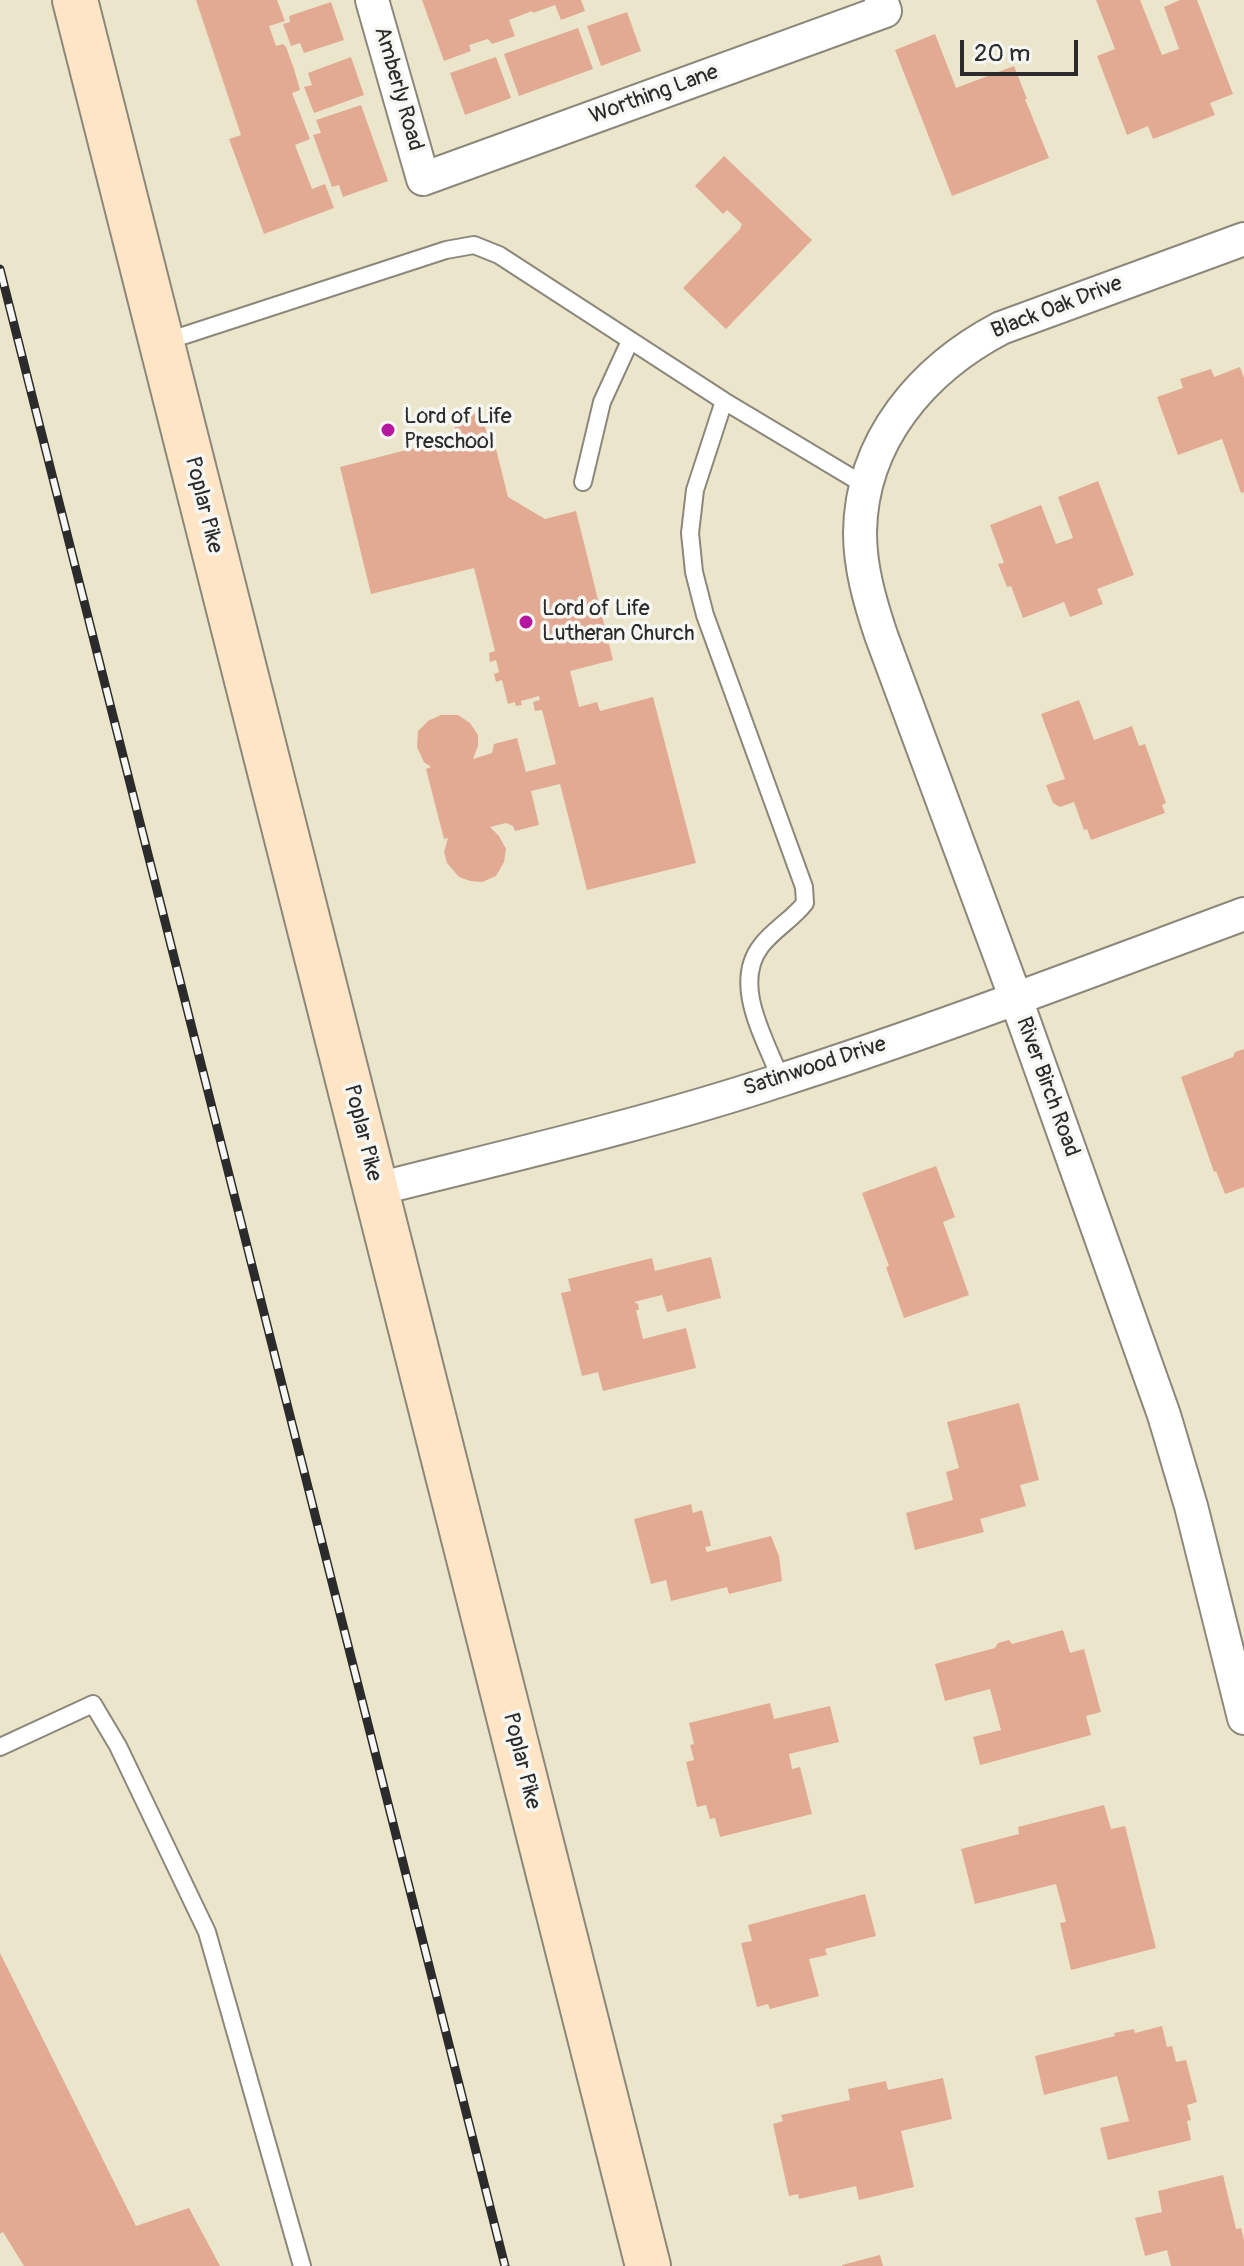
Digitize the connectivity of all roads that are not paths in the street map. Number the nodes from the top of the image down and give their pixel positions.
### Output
1 (75, 0) edge
2 (372, 0) edge
3 (883, 5) edge
4 (423, 179) joint
5 (1244, 239) edge
6 (630, 341) junction
7 (162, 343) junction
8 (724, 401) junction
9 (870, 473) junction
10 (583, 482) dead end
11 (1244, 914) edge
12 (1016, 999) junction
13 (781, 1080) junction
14 (377, 1189) junction
15 (1244, 1718) edge
16 (0, 1747) edge
17 (302, 2266) edge
18 (648, 2266) edge

1 - 7 main road, Poplar Pike
2 - 4 street, Amberly Road
3 - 4 street, Worthing Lane
5 - 9 street, Black Oak Drive
6 - 7 lane
6 - 8 lane
6 - 10 lane
7 - 14 main road, Poplar Pike
8 - 9 lane
8 - 13 lane
9 - 12 street, River Birch Road
11 - 12 street, Satinwood Drive
12 - 13 street, Satinwood Drive
12 - 15 street, River Birch Road
13 - 14 street, Satinwood Drive
14 - 18 main road, Poplar Pike
16 - 17 lane

